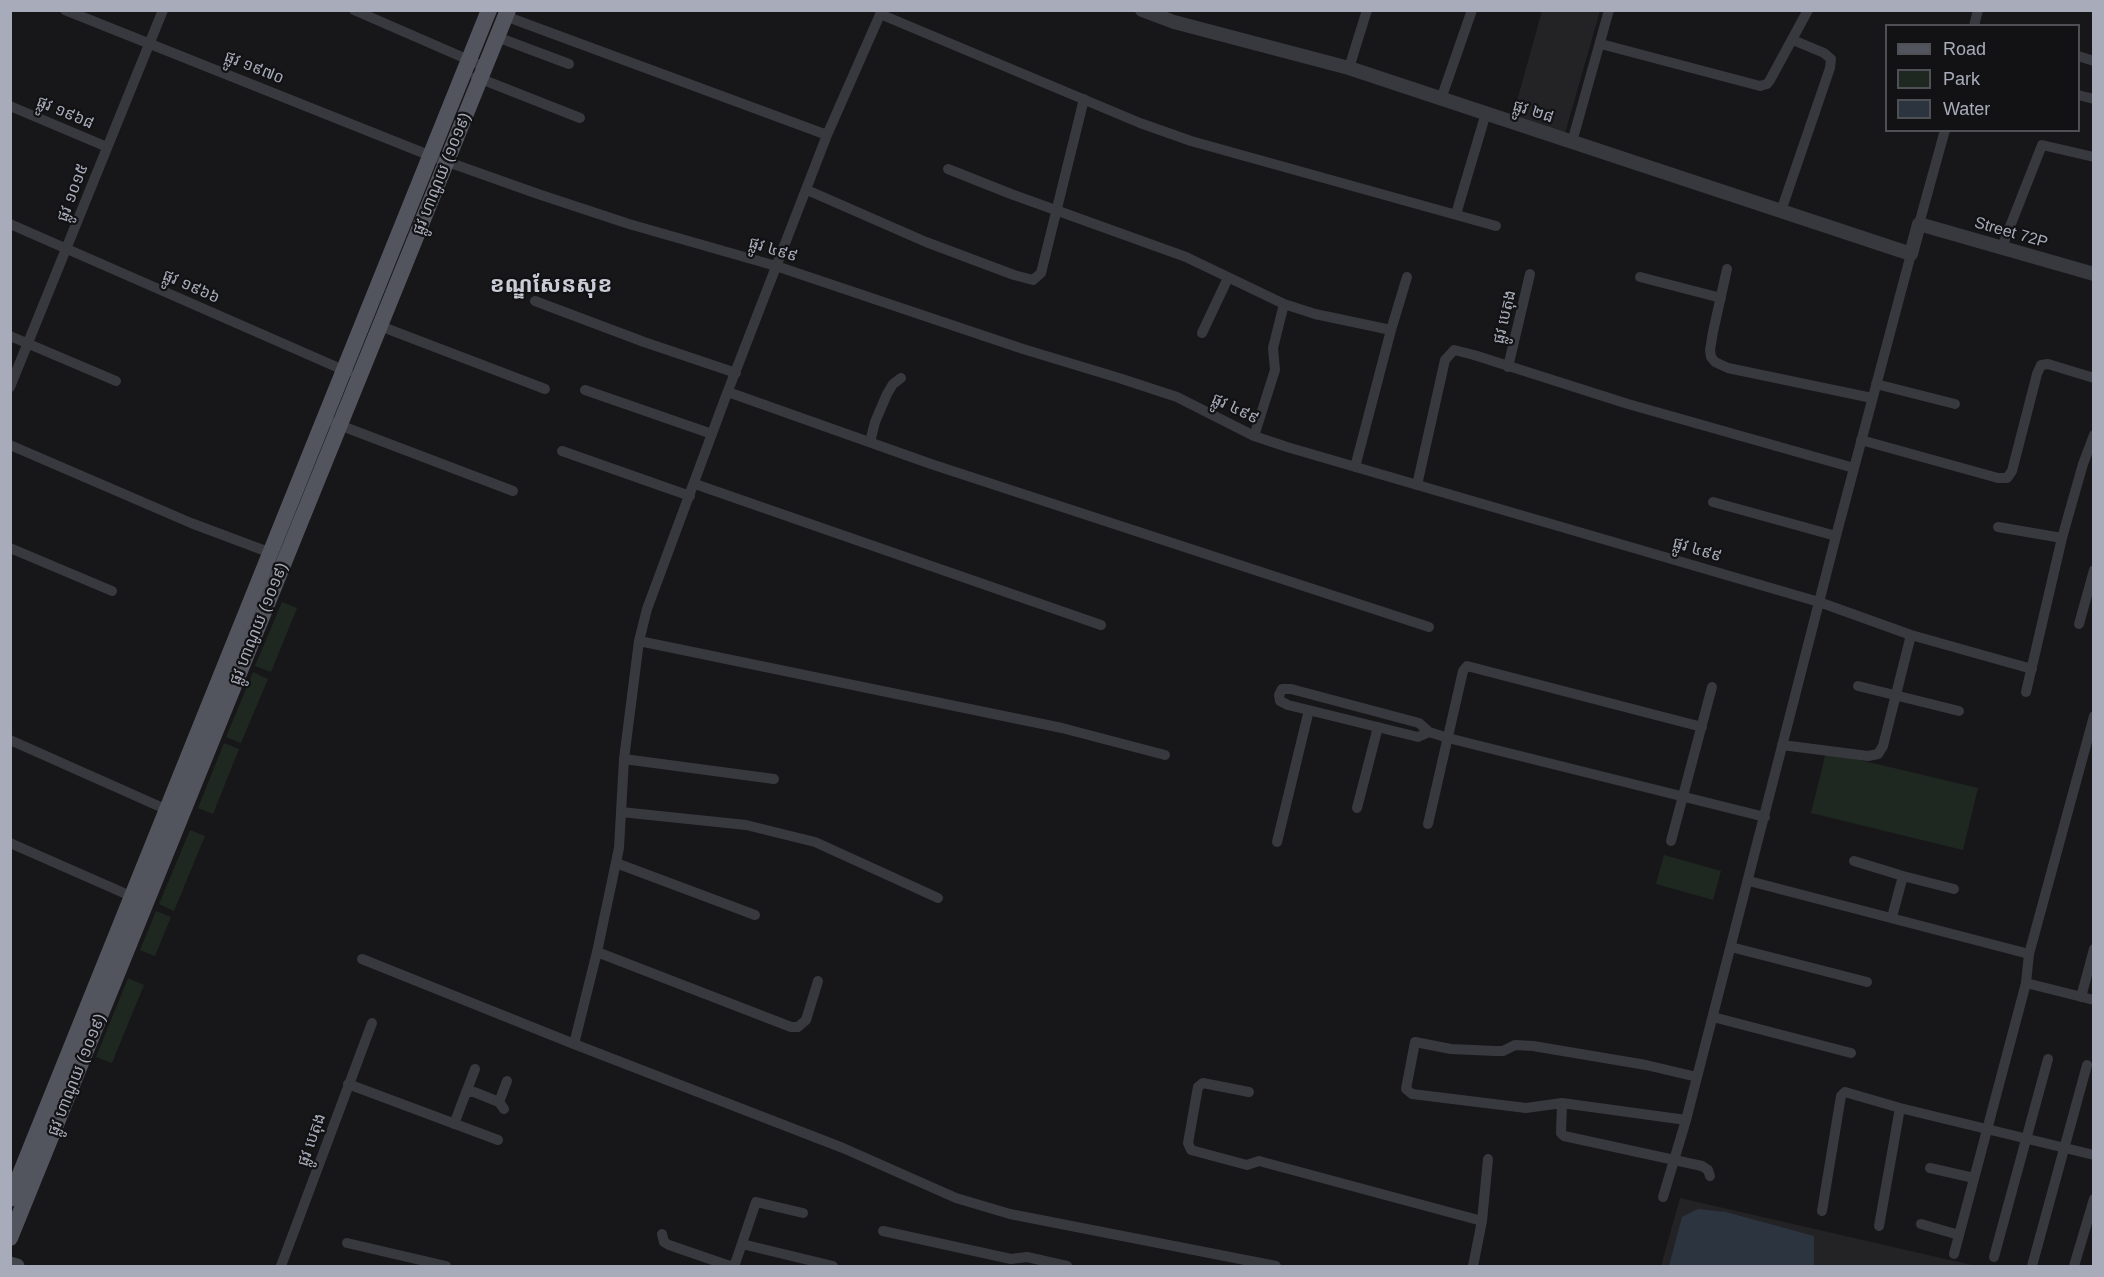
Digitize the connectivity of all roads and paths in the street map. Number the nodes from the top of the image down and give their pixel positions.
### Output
1 (65, 10) edge
2 (163, 10) edge
3 (354, 10) edge
4 (489, 10) edge
5 (1142, 10) edge
6 (1367, 10) edge
7 (1472, 10) edge
8 (1609, 10) edge
9 (1805, 11) edge
10 (881, 12) edge
11 (507, 13) edge
12 (497, 37) junction
13 (1793, 40) junction
14 (150, 43) junction
15 (1601, 44) junction
16 (569, 64) dead end
17 (467, 66) junction
18 (1349, 68) junction
19 (483, 73) junction
20 (1084, 99) junction
21 (1441, 99) junction
22 (10, 106) edge
23 (1486, 114) junction
24 (580, 118) dead end
25 (1944, 132) edge
26 (827, 135) junction
27 (1572, 142) junction
28 (107, 147) junction
29 (2094, 157) edge
30 (439, 159) junction
31 (948, 169) dead end
32 (807, 190) junction
33 (1057, 210) junction
34 (1781, 211) junction
35 (1456, 214) junction
36 (10, 224) edge
37 (1919, 224) junction
38 (1496, 226) dead end
39 (2002, 247) junction
40 (67, 249) junction
41 (1911, 254) junction
42 (777, 266) junction
43 (1727, 269) dead end
44 (1530, 274) dead end
45 (2094, 274) edge
46 (1407, 277) dead end
47 (1640, 277) dead end
48 (1228, 278) junction
49 (1721, 298) junction
50 (535, 301) dead end
51 (1284, 304) junction
52 (380, 326) junction
53 (1391, 330) junction
54 (1202, 333) dead end
55 (10, 336) edge
56 (28, 344) junction
57 (1508, 367) junction
58 (736, 373) junction
59 (352, 374) junction
60 (901, 378) dead end
61 (2094, 378) edge
62 (116, 381) dead end
63 (1876, 384) junction
64 (10, 387) edge
65 (545, 389) dead end
66 (585, 390) dead end
67 (728, 392) junction
68 (1872, 398) junction
69 (1955, 404) dead end
70 (332, 423) junction
71 (712, 434) junction
72 (2094, 435) edge
73 (1254, 436) junction
74 (1861, 440) junction
75 (870, 442) junction
76 (10, 445) edge
77 (562, 451) dead end
78 (1355, 467) junction
79 (1854, 468) junction
80 (695, 484) junction
81 (1417, 485) junction
82 (513, 491) dead end
83 (690, 496) junction
84 (1713, 502) dead end
85 (1998, 527) dead end
86 (1836, 536) junction
87 (2061, 538) junction
88 (10, 548) edge
89 (271, 553) junction
90 (2094, 570) edge
91 (112, 591) dead end
92 (1819, 602) junction
93 (2079, 624) dead end
94 (1101, 625) dead end
95 (1430, 627) dead end
96 (1911, 635) junction
97 (639, 641) junction
98 (2032, 669) junction
99 (1858, 686) dead end
100 (1712, 687) dead end
101 (2026, 692) dead end
102 (1896, 695) junction
103 (1309, 710) junction
104 (1959, 711) dead end
105 (2094, 716) edge
106 (1378, 727) junction
107 (1702, 727) junction
108 (1429, 732) junction
109 (1449, 738) junction
110 (10, 740) edge
111 (1782, 745) junction
112 (1165, 755) dead end
113 (624, 759) junction
114 (774, 779) dead end
115 (1683, 796) junction
116 (1357, 808) dead end
117 (621, 812) junction
118 (174, 813) junction
119 (1765, 817) junction
120 (1428, 824) dead end
121 (1671, 841) dead end
122 (1277, 842) dead end
123 (10, 843) edge
124 (1854, 861) dead end
125 (616, 863) junction
126 (1903, 876) junction
127 (1749, 881) junction
128 (1954, 889) dead end
129 (133, 897) junction
130 (938, 898) dead end
131 (755, 915) dead end
132 (1892, 917) junction
133 (1731, 947) junction
134 (2094, 949) edge
135 (597, 952) junction
136 (2029, 954) junction
137 (362, 959) dead end
138 (818, 981) dead end
139 (1867, 982) dead end
140 (2026, 983) junction
141 (2081, 997) junction
142 (2094, 1000) edge
143 (1713, 1017) junction
144 (372, 1023) dead end
145 (574, 1044) junction
146 (1851, 1053) dead end
147 (2049, 1059) dead end
148 (2087, 1065) dead end
149 (475, 1069) dead end
150 (1697, 1077) junction
151 (507, 1081) dead end
152 (348, 1084) junction
153 (466, 1092) junction
154 (1249, 1092) dead end
155 (1562, 1103) junction
156 (1900, 1108) junction
157 (1686, 1120) junction
158 (454, 1124) junction
159 (1987, 1129) junction
160 (2025, 1139) junction
161 (498, 1140) dead end
162 (2064, 1148) junction
163 (2094, 1155) edge
164 (1488, 1159) dead end
165 (1673, 1161) junction
166 (1930, 1168) dead end
167 (1710, 1176) dead end
168 (1974, 1178) junction
169 (1663, 1197) dead end
170 (10, 1199) edge
171 (2094, 1199) edge
172 (1822, 1211) dead end
173 (803, 1213) dead end
174 (1482, 1221) junction
175 (1921, 1224) dead end
176 (1879, 1226) dead end
177 (883, 1231) dead end
178 (662, 1234) dead end
179 (1959, 1234) junction
180 (10, 1238) edge
181 (347, 1243) dead end
182 (742, 1244) junction
183 (1954, 1254) dead end
184 (1994, 1257) dead end
185 (1026, 1262) edge
186 (1010, 1263) edge
187 (10, 1264) edge
188 (17, 1266) edge
189 (281, 1266) edge
190 (446, 1266) edge
191 (833, 1266) edge
192 (1067, 1266) edge
193 (1276, 1266) edge
194 (1473, 1266) edge
195 (2032, 1266) edge
196 (2074, 1266) edge

1 - 14 street, ផ្លូវ ១៩៧០
2 - 14 street, ផ្លូវ ១០១៥
3 - 17 street
4 - 17 main road, ផ្លូវ ហាណូយ (១០១៩)
5 - 18 street, ផ្លូវ ២៨
6 - 18 street
7 - 21 street
8 - 15 street
9 - 13 street
10 - 20 street
10 - 26 street
11 - 12 main road, ផ្លូវ ហាណូយ (១០១៩)
11 - 26 street
12 - 16 street
12 - 19 main road, ផ្លូវ ហាណូយ (១០១៩)
13 - 15 street
13 - 34 street
14 - 28 street, ផ្លូវ ១០១៥
14 - 30 street, ផ្លូវ ១៩៧០
15 - 27 street
17 - 19 street
17 - 30 main road, ផ្លូវ ហាណូយ (១០១៩)
18 - 21 street, ផ្លូវ ២៨
19 - 24 street
19 - 30 main road, ផ្លូវ ហាណូយ (១០១៩)
20 - 33 street
20 - 35 street
21 - 23 street, ផ្លូវ ២៨
22 - 28 street, ផ្លូវ ១៩៦៨
23 - 27 street, ផ្លូវ ២៨
23 - 35 street
25 - 37 street
26 - 32 street
27 - 34 street, ផ្លូវ ២៨
28 - 40 street, ផ្លូវ ១០១៥
29 - 39 street
30 - 42 street, ផ្លូវ ៤៩៩
30 - 52 main road, ផ្លូវ ហាណូយ (១០១៩)
30 - 59 main road, ផ្លូវ ហាណូយ (១០១៩)
31 - 33 street
32 - 33 street
32 - 42 street
33 - 48 street
34 - 41 street, ផ្លូវ ២៨
35 - 38 street
36 - 40 street, ផ្លូវ ១៩៦៦
37 - 39 street, Street 72P
37 - 41 street
39 - 45 street, Street 72P
40 - 56 street, ផ្លូវ ១០១៥
40 - 59 street, ផ្លូវ ១៩៦៦
41 - 63 street
42 - 58 street
42 - 73 street, ផ្លូវ ៤៩៩
43 - 49 street
44 - 57 street, ផ្លូវ បេតុង
46 - 53 street
47 - 49 street
48 - 51 street
48 - 54 street
49 - 68 street
50 - 58 street
51 - 53 street
51 - 73 street
52 - 59 main road, ផ្លូវ ហាណូយ (១០១៩)
52 - 65 street
53 - 78 street
55 - 56 street
56 - 62 street
56 - 64 street, ផ្លូវ ១០១៥
57 - 79 street
57 - 81 street
58 - 67 street
59 - 70 main road, ផ្លូវ ហាណូយ (១០១៩)
60 - 75 street
61 - 74 street
63 - 68 street
63 - 69 street
66 - 71 street
67 - 71 street
67 - 75 street
68 - 74 street
70 - 82 street
70 - 89 main road, ផ្លូវ ហាណូយ (១០១៩)
70 - 118 main road, ផ្លូវ ហាណូយ (១០១៩)
71 - 80 street
72 - 87 street
73 - 78 street, ផ្លូវ ៤៩៩
74 - 79 street
75 - 95 street
76 - 89 street
77 - 83 street
78 - 81 street, ផ្លូវ ៤៩៩
79 - 86 street
80 - 83 street
80 - 94 street
81 - 92 street, ផ្លូវ ៤៩៩
83 - 97 street
84 - 86 street
85 - 87 street
86 - 92 street
87 - 98 street
88 - 91 street
89 - 118 main road, ផ្លូវ ហាណូយ (១០១៩)
90 - 93 street
92 - 96 street, ផ្លូវ ៤៩៩
92 - 111 street
96 - 98 street, ផ្លូវ ៤៩៩
96 - 102 street
97 - 112 street
97 - 113 street
98 - 101 street
99 - 102 street
100 - 107 street
102 - 104 street
102 - 111 street
103 - 106 street
103 - 108 street
103 - 122 street
105 - 136 street
106 - 108 street
106 - 116 street
107 - 109 street
107 - 115 street
108 - 109 street
109 - 115 street
109 - 120 street
110 - 118 street
111 - 119 street
113 - 114 street
113 - 117 street
115 - 119 street
115 - 121 street
117 - 125 street
117 - 130 street
118 - 129 main road, ផ្លូវ ហាណូយ (១០១៩)
118 - 180 main road, ផ្លូវ ហាណូយ (១០១៩)
119 - 127 street
123 - 129 street
124 - 126 street
125 - 131 street
125 - 135 street
126 - 128 street
126 - 132 street
127 - 132 street
127 - 133 street
129 - 170 main road, ផ្លូវ ហាណូយ (១០១៩)
132 - 136 street
133 - 139 street
133 - 143 street
134 - 141 street
135 - 138 street
135 - 145 street
136 - 140 street
137 - 145 street
140 - 141 street
140 - 159 street
141 - 142 street
143 - 146 street
143 - 150 street
144 - 152 street, ផ្លូវ បេតុង
145 - 193 street
147 - 160 street
148 - 162 street
149 - 153 street
150 - 155 street
150 - 157 street
151 - 153 street
152 - 158 street
152 - 189 street, ផ្លូវ បេតុង
153 - 158 street
154 - 174 street
155 - 157 street
155 - 165 street
156 - 159 street
156 - 172 street
156 - 176 street
157 - 165 street
158 - 161 street
159 - 160 street
159 - 168 street
160 - 162 street
160 - 184 street
162 - 163 street
162 - 195 street
164 - 174 street
165 - 167 street
165 - 169 street
166 - 168 street
168 - 179 street
171 - 196 street
173 - 182 street
174 - 194 street
175 - 179 street
177 - 186 street
178 - 182 street
179 - 183 street
181 - 190 street
182 - 191 street
185 - 186 street
185 - 192 street
187 - 188 main road

